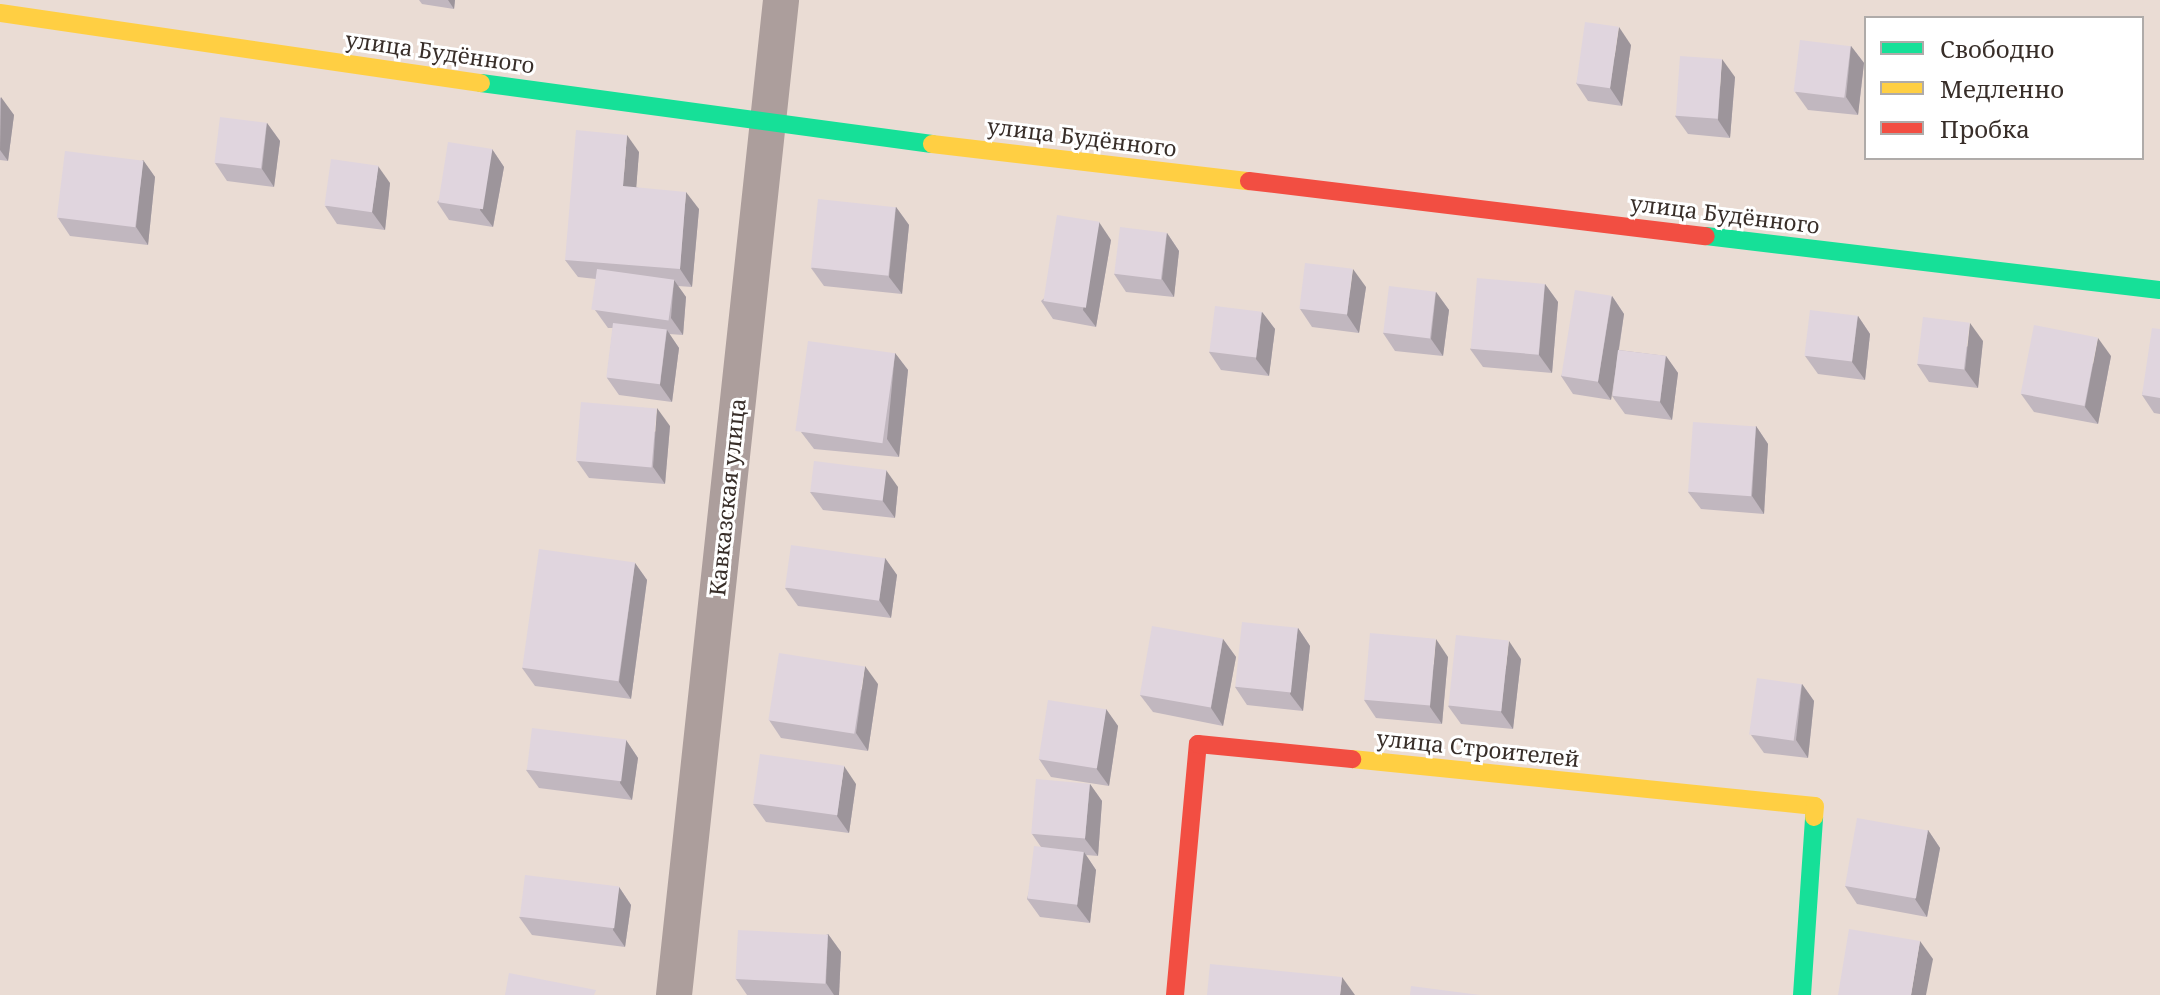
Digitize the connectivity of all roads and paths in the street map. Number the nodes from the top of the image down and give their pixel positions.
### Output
1 (781, 0) edge
2 (0, 13) edge
3 (767, 124) junction
4 (2160, 290) edge
5 (674, 995) edge
6 (1175, 995) edge
7 (1802, 995) edge

1 - 3 street, Кавказская улица
2 - 3 street, улица Будённого
3 - 4 street, улица Будённого
3 - 5 street, Кавказская улица
6 - 7 street, улица Строителей

